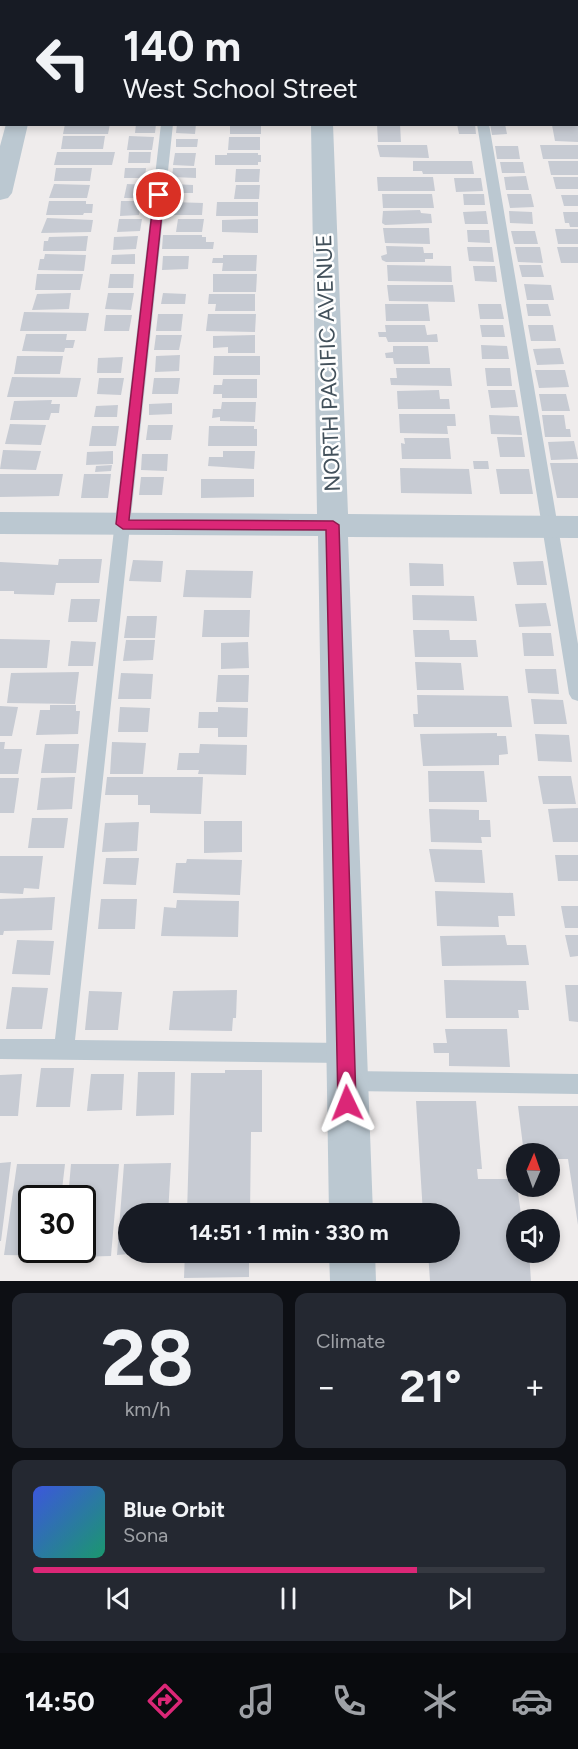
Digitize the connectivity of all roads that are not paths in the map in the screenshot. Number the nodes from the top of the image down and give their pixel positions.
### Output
1 (17, 126) edge
2 (167, 126) edge
3 (322, 126) edge
4 (483, 126) edge
5 (0, 193) edge
6 (0, 523) edge
7 (123, 524) junction
8 (333, 525) junction
9 (565, 527) edge
10 (578, 694) edge
11 (0, 1049) edge
12 (64, 1050) junction
13 (346, 1067) junction
14 (578, 1084) edge
15 (351, 1203) edge
16 (352, 1263) edge
17 (353, 1281) edge

1 - 5 street
2 - 7 lane
3 - 8 street, NORTH PACIFIC AVENUE
4 - 9 lane
6 - 7 street
7 - 8 street
7 - 12 lane
8 - 9 street
8 - 13 street, NORTH PACIFIC AVENUE
9 - 10 lane
11 - 12 lane
12 - 13 lane
13 - 14 lane
13 - 15 street, NORTH PACIFIC AVENUE
16 - 17 street

